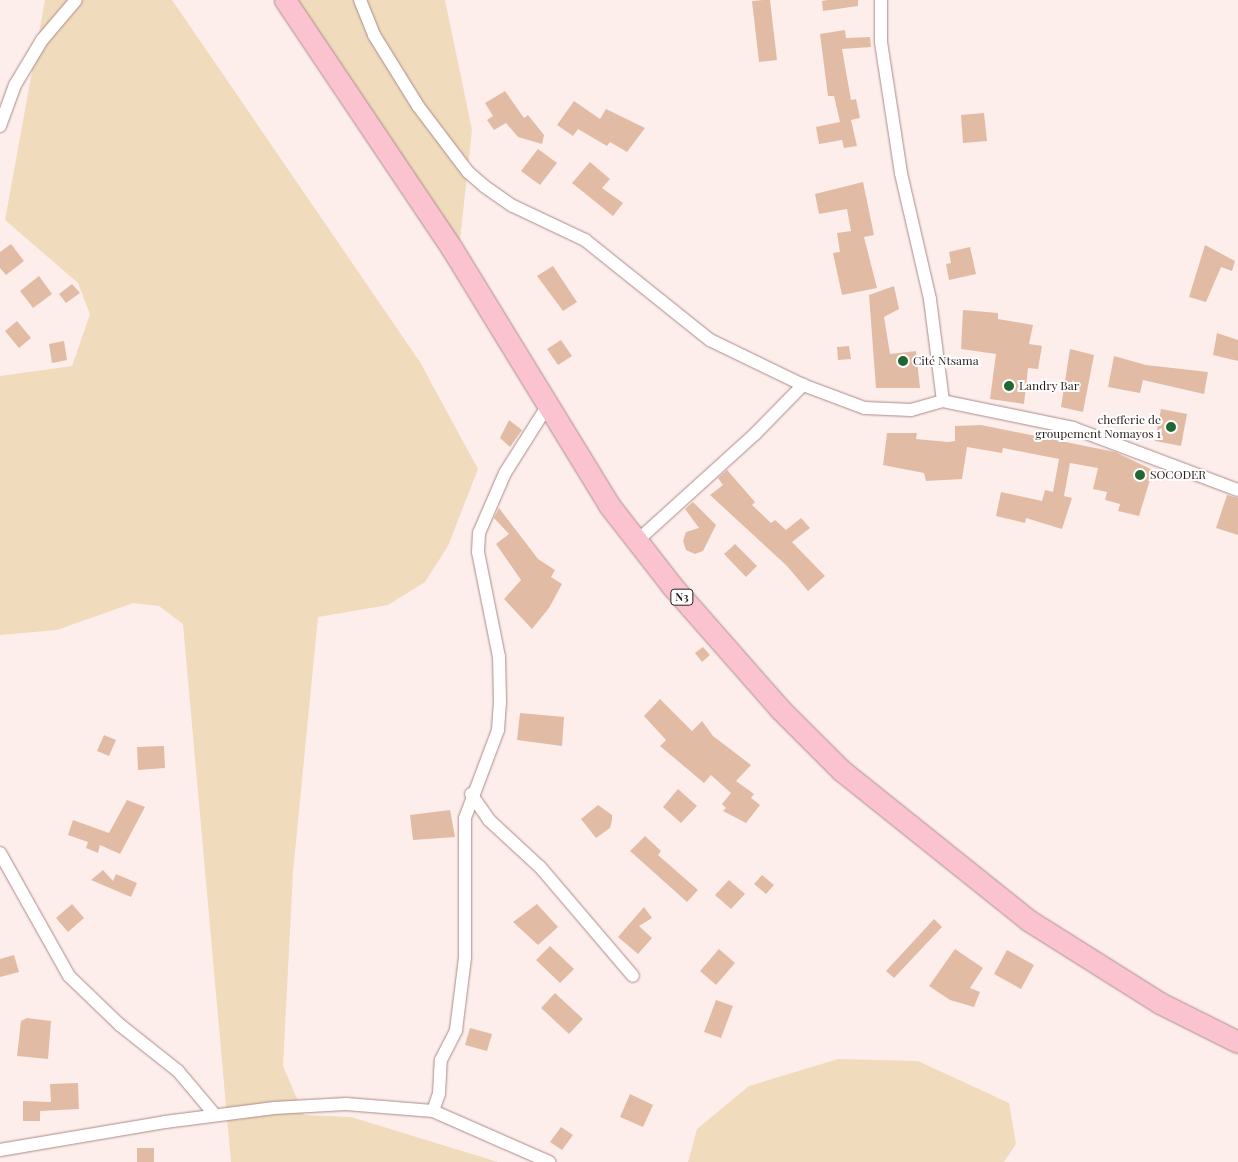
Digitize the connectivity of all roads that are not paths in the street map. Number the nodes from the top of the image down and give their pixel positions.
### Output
1 (76, 0) edge
2 (285, 0) edge
3 (360, 0) edge
4 (881, 0) edge
5 (0, 126) edge
6 (803, 385) junction
7 (943, 401) junction
8 (548, 405) junction
9 (1238, 490) edge
10 (637, 542) junction
11 (471, 794) junction
12 (0, 853) edge
13 (633, 976) dead end
14 (1238, 1042) edge
15 (433, 1111) junction
16 (215, 1116) junction
17 (0, 1150) edge
18 (549, 1162) edge

1 - 5 street
2 - 8 highway, N3
3 - 6 street
4 - 7 street
6 - 7 street
6 - 10 street
7 - 9 street
8 - 10 highway, N3
8 - 11 street
10 - 14 highway, N3
11 - 13 street
11 - 15 street
12 - 16 street
15 - 16 street
15 - 18 street
16 - 17 street

